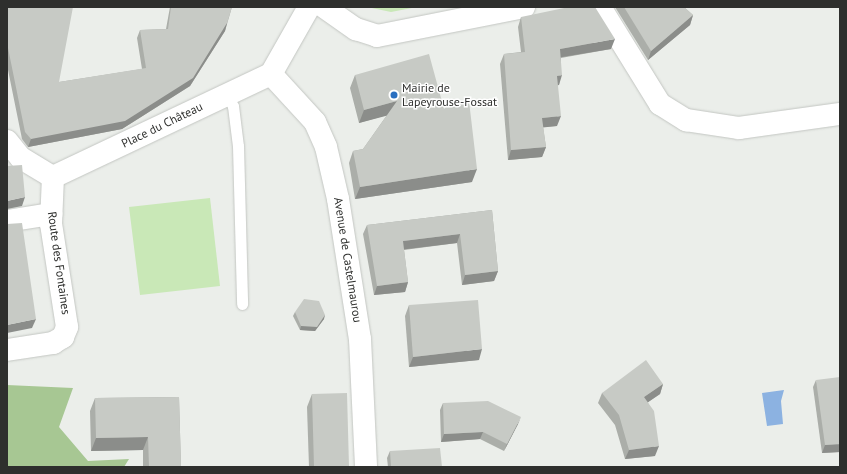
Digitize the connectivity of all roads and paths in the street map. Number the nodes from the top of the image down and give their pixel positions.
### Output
1 (309, 7) edge
2 (324, 7) edge
3 (524, 7) edge
4 (600, 7) edge
5 (271, 74) junction
6 (226, 93) junction
7 (840, 114) edge
8 (7, 141) edge
9 (53, 177) junction
10 (50, 214) junction
11 (7, 222) edge
12 (242, 304) dead end
13 (7, 350) edge
14 (366, 467) edge

1 - 5 street
2 - 3 street
4 - 7 street
5 - 6 street, Place du Château
5 - 14 street, Avenue de Castelmaurou
6 - 9 street, Place du Château
6 - 12 lane
8 - 9 street
9 - 10 street, Route des Fontaines
10 - 11 street
10 - 13 street, Route des Fontaines

